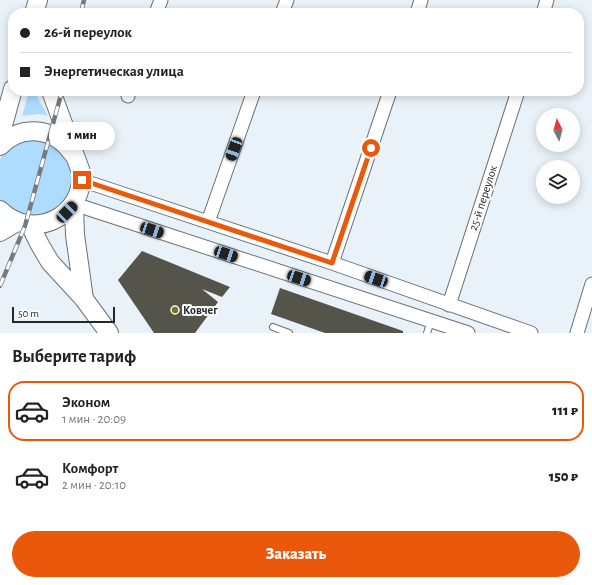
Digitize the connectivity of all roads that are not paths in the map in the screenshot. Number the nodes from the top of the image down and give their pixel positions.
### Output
1 (11, 96) edge
2 (54, 96) edge
3 (252, 96) edge
4 (388, 96) edge
5 (516, 96) edge
6 (0, 136) edge
7 (0, 146) edge
8 (77, 160) junction
9 (82, 180) junction
10 (74, 204) junction
11 (0, 210) edge
12 (208, 222) junction
13 (24, 223) junction
14 (0, 232) edge
15 (332, 263) junction
16 (592, 284) edge
17 (84, 299) junction
18 (449, 305) junction
19 (429, 327) edge
20 (273, 328) dead end
21 (109, 333) edge
22 (289, 333) edge
23 (468, 333) edge
24 (531, 333) edge
25 (576, 333) edge

1 - 6 main road
2 - 8 main road
3 - 12 street
4 - 15 street
5 - 18 street, 25-й переулок
7 - 8 main road
8 - 9 main road
9 - 10 main road
9 - 12 street
10 - 13 main road
10 - 17 main road
10 - 19 street
11 - 13 main road
12 - 15 street
13 - 14 main road
13 - 17 main road
15 - 18 street
16 - 25 street
17 - 21 main road
18 - 24 street
19 - 23 street
20 - 22 lane

